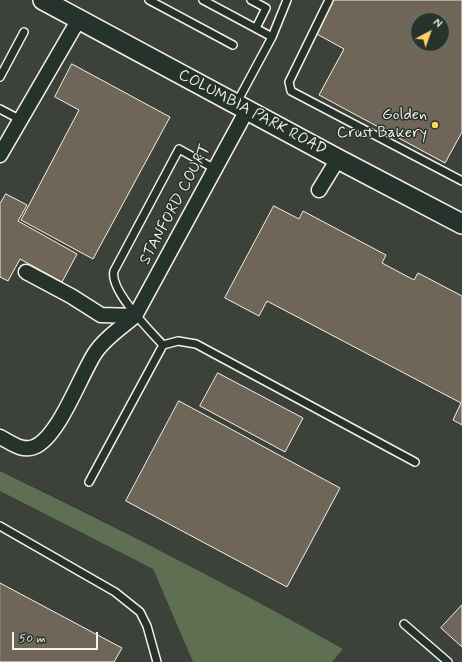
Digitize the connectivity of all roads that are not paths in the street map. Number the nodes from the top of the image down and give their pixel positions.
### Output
1 (43, 0) edge
2 (150, 0) edge
3 (203, 0) edge
4 (251, 0) edge
5 (287, 0) edge
6 (329, 0) edge
7 (79, 20) junction
8 (256, 28) junction
9 (24, 32) dead end
10 (272, 37) junction
11 (233, 45) dead end
12 (0, 77) edge
13 (241, 107) junction
14 (0, 109) edge
15 (21, 120) junction
16 (0, 155) edge
17 (338, 159) junction
18 (215, 169) junction
19 (462, 181) edge
20 (319, 190) dead end
21 (462, 224) edge
22 (26, 272) dead end
23 (136, 316) junction
24 (164, 345) junction
25 (0, 437) edge
26 (415, 462) dead end
27 (89, 482) dead end
28 (0, 526) edge
29 (404, 624) dead end
30 (156, 662) edge
31 (448, 662) edge

1 - 7 street, COLUMBIA PARK ROAD
2 - 11 lane
3 - 8 lane
4 - 8 lane
5 - 10 lane
6 - 19 lane
7 - 13 street, COLUMBIA PARK ROAD
7 - 15 street
8 - 10 lane
9 - 12 lane
10 - 13 lane
13 - 17 street, COLUMBIA PARK ROAD
13 - 18 street, STANFORD COURT
14 - 15 lane
15 - 16 street
17 - 20 street
17 - 21 street, COLUMBIA PARK ROAD
18 - 23 street, STANFORD COURT
18 - 23 lane
22 - 23 street
23 - 24 lane
23 - 25 street
24 - 26 lane
24 - 27 lane
28 - 30 lane
29 - 31 lane

